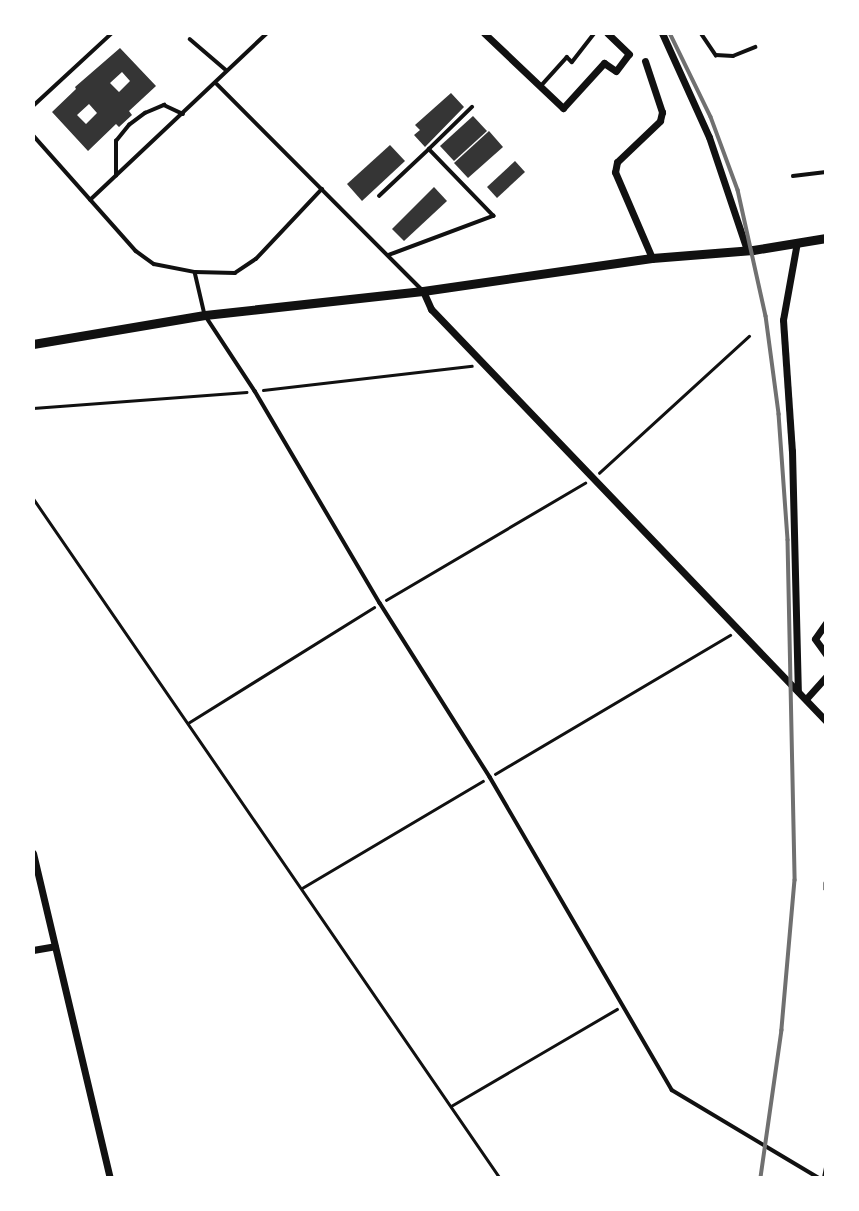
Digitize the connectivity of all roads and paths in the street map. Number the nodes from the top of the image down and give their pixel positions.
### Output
1 (112, 33) edge
2 (267, 33) edge
3 (484, 33) edge
4 (595, 33) edge
5 (607, 33) edge
6 (662, 33) edge
7 (701, 33) edge
8 (190, 39) dead end
9 (755, 47) dead end
10 (645, 61) dead end
11 (226, 70) junction
12 (217, 84) junction
13 (540, 87) junction
14 (33, 106) edge
15 (472, 107) dead end
16 (184, 114) junction
17 (33, 136) edge
18 (429, 149) junction
19 (826, 172) edge
20 (117, 176) junction
21 (793, 176) dead end
22 (322, 189) junction
23 (379, 196) dead end
24 (90, 200) junction
25 (826, 238) edge
26 (797, 242) junction
27 (747, 250) junction
28 (390, 255) junction
29 (652, 258) junction
30 (195, 272) junction
31 (423, 291) junction
32 (205, 315) junction
33 (749, 336) dead end
34 (33, 344) edge
35 (593, 479) junction
36 (33, 498) edge
37 (380, 603) junction
38 (826, 623) edge
39 (739, 630) junction
40 (826, 654) edge
41 (826, 677) edge
42 (798, 692) junction
43 (806, 699) junction
44 (826, 720) edge
45 (188, 723) junction
46 (490, 778) junction
47 (33, 853) edge
48 (826, 883) edge
49 (301, 888) junction
50 (826, 889) edge
51 (55, 946) junction
52 (33, 950) edge
53 (623, 1006) junction
54 (451, 1106) junction
55 (826, 1168) edge
56 (110, 1178) edge
57 (500, 1178) edge
58 (819, 1178) edge
59 (824, 1178) edge

1 - 14 lane
2 - 11 lane
3 - 13 street
4 - 13 lane
5 - 13 street
6 - 27 street
7 - 9 lane
8 - 11 lane
10 - 29 street
11 - 12 lane
12 - 16 lane
12 - 22 lane
15 - 18 lane
16 - 20 lane
16 - 20 lane
17 - 24 lane
18 - 23 lane
18 - 28 lane
19 - 21 lane
20 - 24 lane
22 - 28 lane
22 - 30 lane
24 - 30 lane
25 - 26 street
26 - 27 street
26 - 42 street
27 - 29 street
28 - 31 lane
29 - 31 street
30 - 32 lane
31 - 32 street
31 - 35 street
32 - 34 street
32 - 37 lane
33 - 35 path
35 - 37 path
35 - 39 street
36 - 45 path
37 - 45 path
37 - 46 lane
38 - 40 street
39 - 42 street
39 - 46 path
41 - 43 street
42 - 43 street
43 - 44 street
45 - 49 path
46 - 49 path
46 - 53 lane
47 - 51 street
48 - 50 lane
49 - 54 path
51 - 52 street
51 - 56 street
53 - 54 path
53 - 58 lane
54 - 57 path
55 - 59 lane

